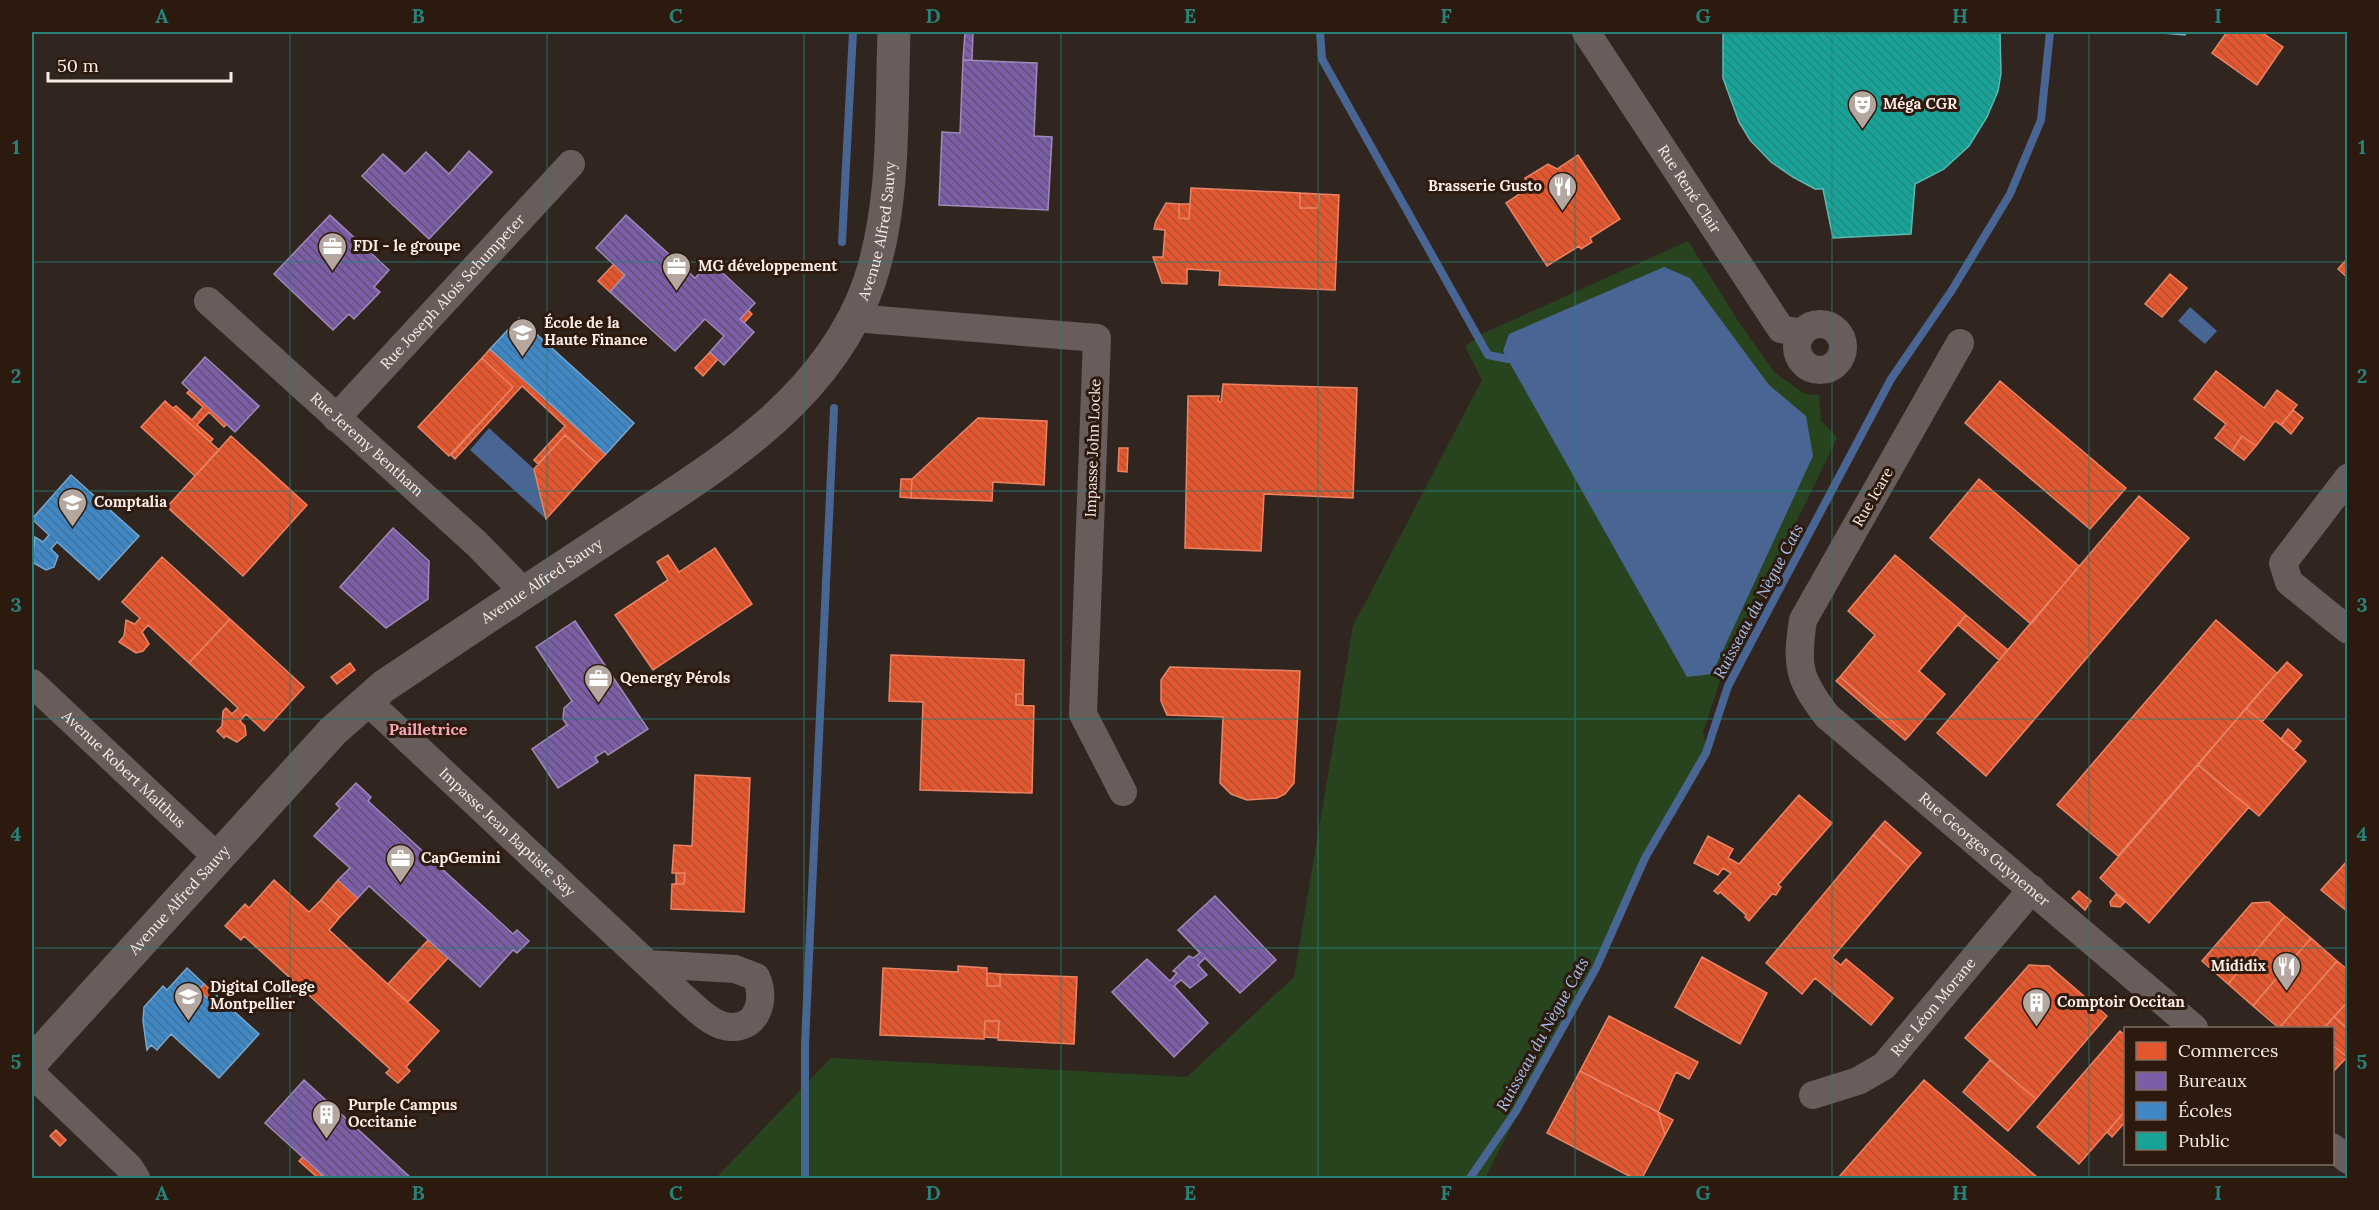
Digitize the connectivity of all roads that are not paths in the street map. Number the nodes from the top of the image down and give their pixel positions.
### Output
1 (894, 32) edge
2 (1586, 32) edge
3 (571, 165) dead end
4 (208, 301) dead end
5 (854, 318) junction
6 (1802, 333) dead end
7 (1960, 343) dead end
8 (336, 418) junction
9 (2348, 478) edge
10 (524, 592) junction
11 (2348, 630) edge
12 (1797, 655) joint
13 (32, 683) edge
14 (367, 701) junction
15 (1123, 792) dead end
16 (217, 857) junction
17 (2032, 889) junction
18 (648, 964) dead end
19 (2192, 1027) edge
20 (32, 1062) edge
21 (32, 1074) edge
22 (1813, 1095) dead end
23 (136, 1179) edge

1 - 5 street, Avenue Alfred Sauvy
2 - 6 street, Rue René Clair
3 - 8 street, Rue Joseph Alois Schumpeter
4 - 8 street, Rue Jeremy Bentham
5 - 10 street, Avenue Alfred Sauvy
5 - 15 street, Impasse John Locke
7 - 12 street, Rue Icare
8 - 10 street, Rue Jeremy Bentham
9 - 11 street
10 - 14 street, Avenue Alfred Sauvy
12 - 17 street, Rue Georges Guynemer
13 - 16 street, Avenue Robert Malthus
14 - 16 street, Avenue Alfred Sauvy
14 - 18 street, Impasse Jean Baptiste Say
16 - 20 street, Avenue Alfred Sauvy
17 - 19 street, Rue Georges Guynemer
17 - 22 street, Rue Léon Morane
21 - 23 street

